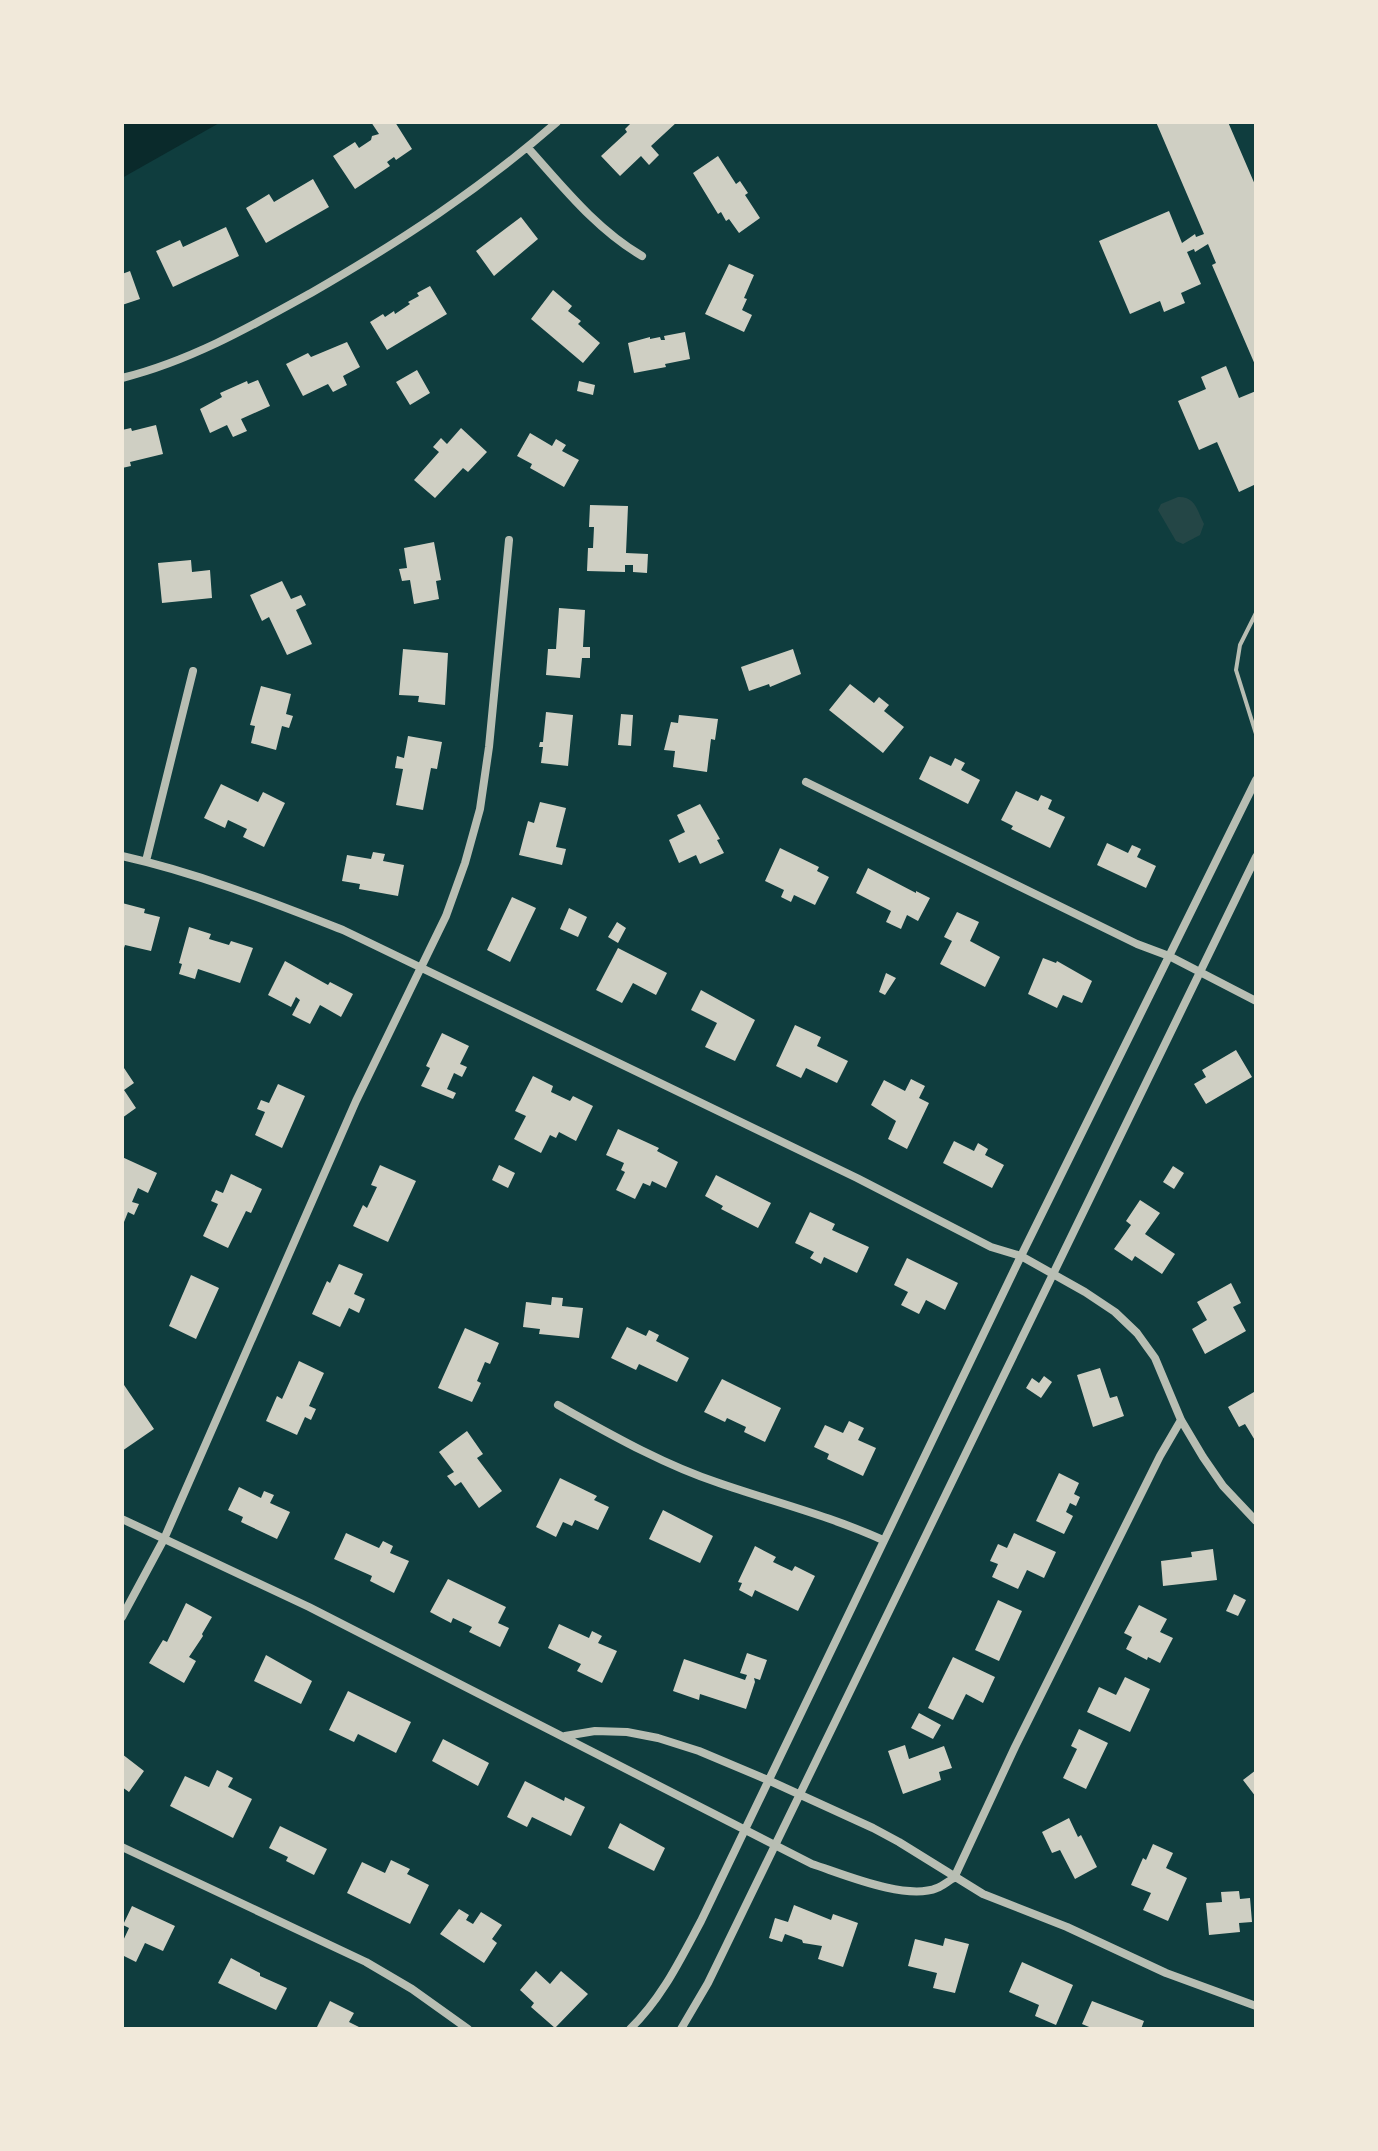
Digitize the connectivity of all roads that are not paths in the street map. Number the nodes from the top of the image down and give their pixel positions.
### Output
1 (557, 122) edge
2 (528, 148) junction
3 (642, 256) dead end
4 (122, 378) edge
5 (509, 540) dead end
6 (1256, 613) edge
7 (193, 671) dead end
8 (1256, 734) edge
9 (1256, 780) edge
10 (806, 782) dead end
11 (122, 856) edge
12 (1256, 857) edge
13 (146, 861) junction
14 (1169, 956) junction
15 (422, 967) junction
16 (1200, 971) junction
17 (1256, 1001) edge
18 (1021, 1256) junction
19 (1053, 1273) junction
20 (558, 1405) dead end
21 (1181, 1420) junction
22 (122, 1519) edge
23 (1256, 1521) edge
24 (164, 1539) junction
25 (883, 1540) junction
26 (122, 1617) edge
27 (564, 1736) junction
28 (768, 1780) junction
29 (799, 1794) junction
30 (745, 1829) junction
31 (774, 1845) junction
32 (122, 1847) edge
33 (954, 1878) junction
34 (1256, 2006) edge
35 (468, 2029) edge
36 (630, 2029) edge
37 (681, 2029) edge

1 - 2 street
2 - 3 street
2 - 4 street
5 - 15 street
6 - 8 lane
7 - 13 street
9 - 14 street
10 - 14 street
11 - 13 street
12 - 16 street
13 - 15 street
14 - 16 street
14 - 18 street
15 - 18 street
15 - 24 street
16 - 17 street
16 - 19 street
18 - 19 street
18 - 25 street
19 - 21 street
19 - 29 street
20 - 25 street
21 - 23 street
21 - 33 street
22 - 24 street
24 - 26 street
24 - 27 street
25 - 28 street
27 - 28 street
27 - 30 street
28 - 29 street
28 - 30 street
29 - 31 street
29 - 33 street
30 - 31 street
30 - 36 street
31 - 33 street
31 - 37 street
32 - 35 street
33 - 34 street

